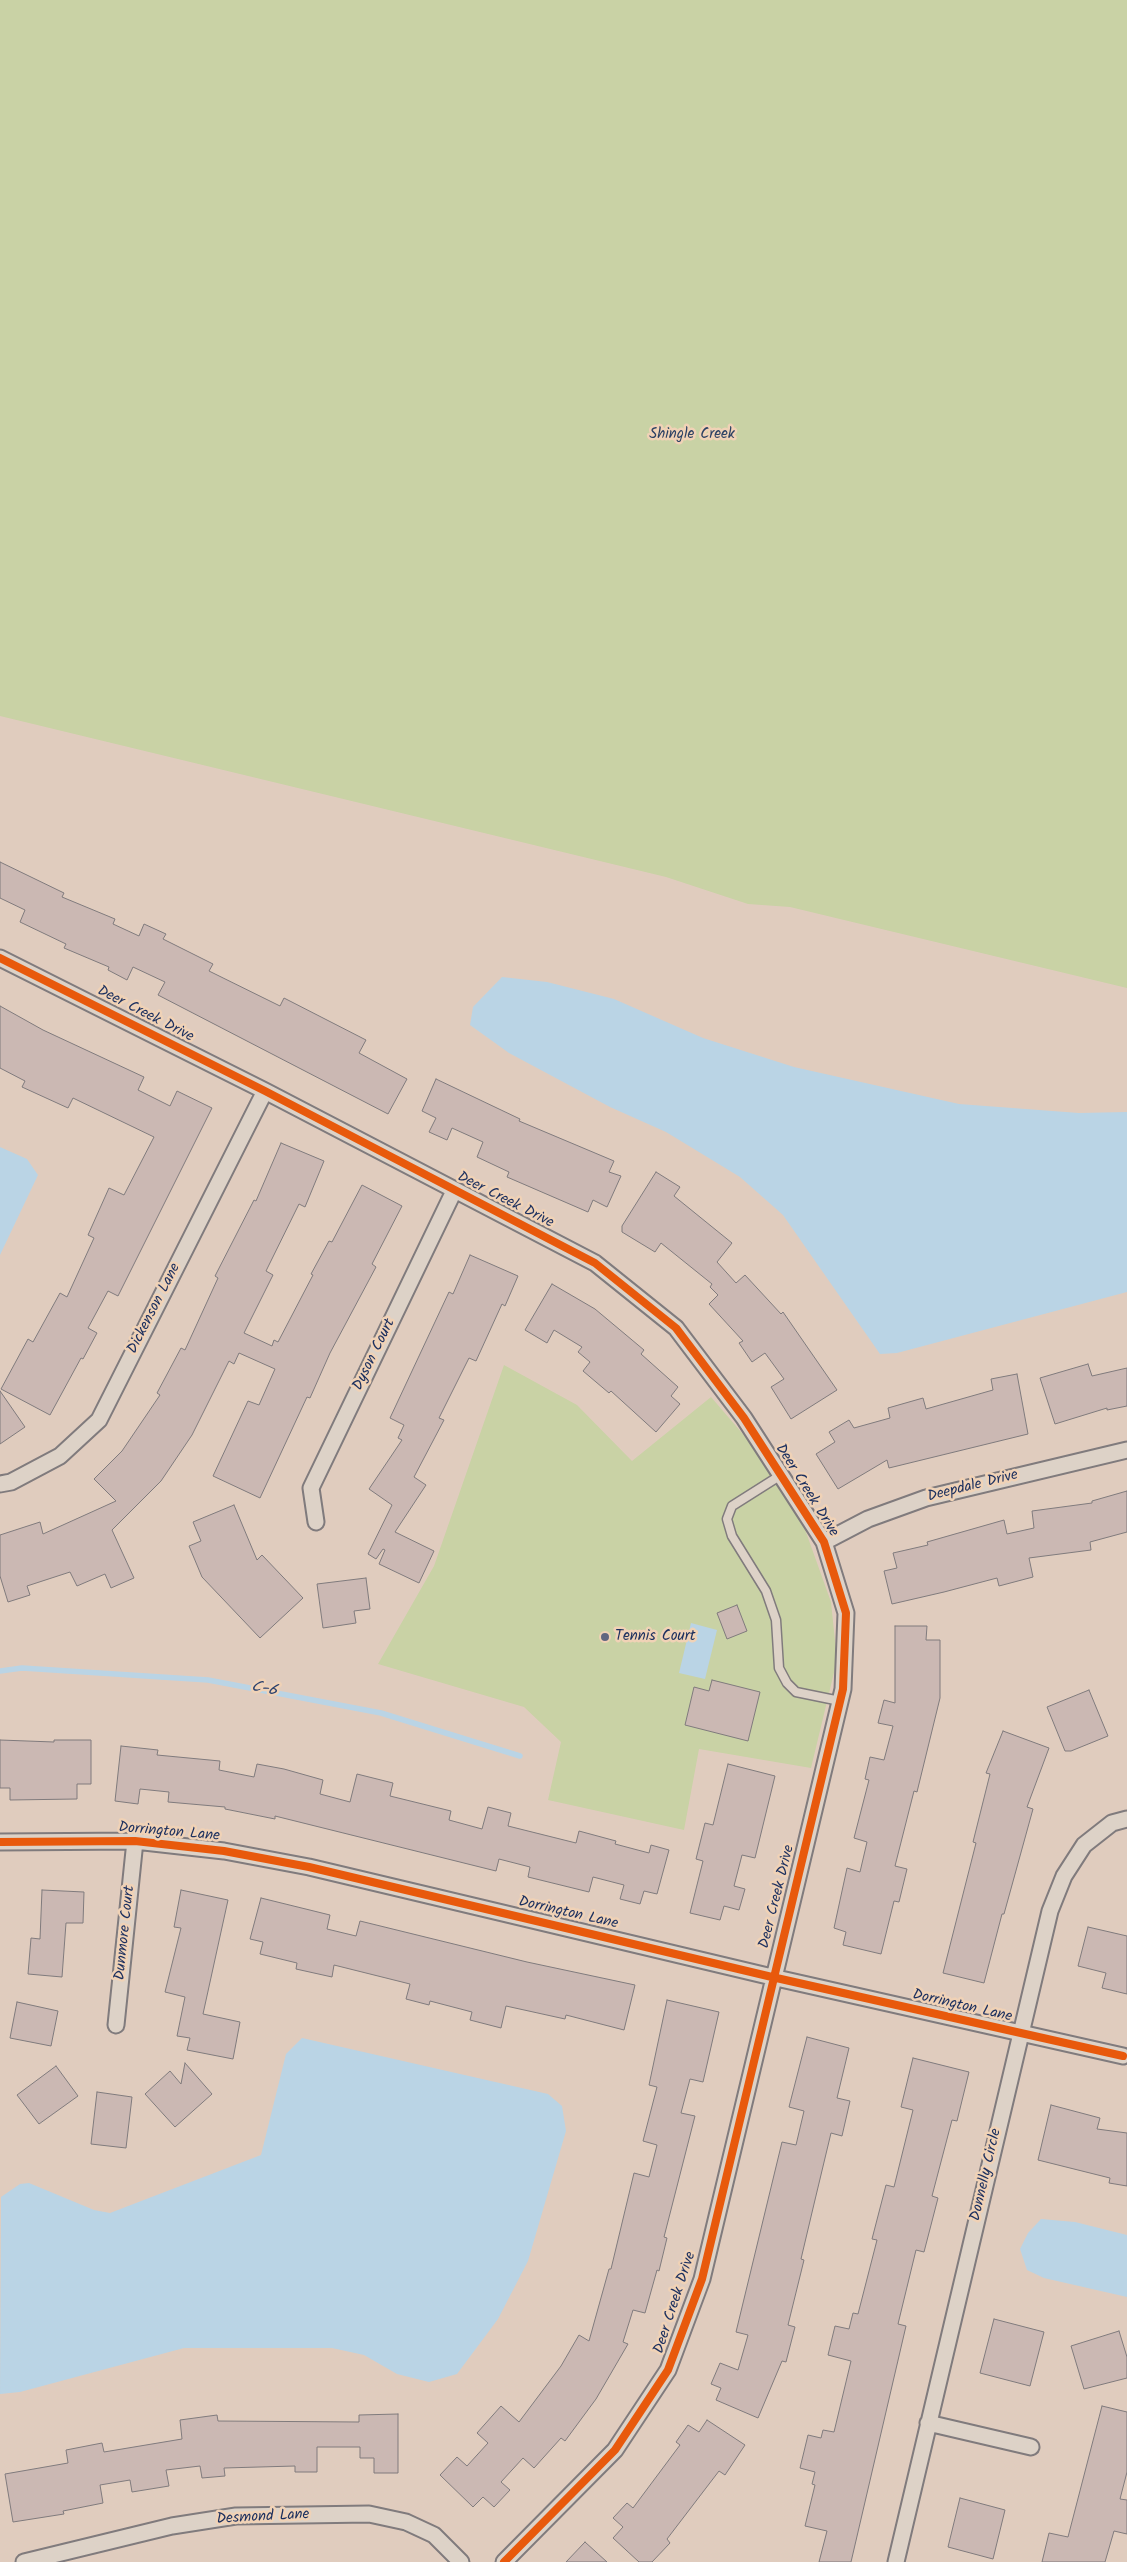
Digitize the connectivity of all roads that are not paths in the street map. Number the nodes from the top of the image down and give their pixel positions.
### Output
1 (0, 958) edge
2 (265, 1091) junction
3 (454, 1191) junction
4 (1127, 1450) edge
5 (781, 1474) junction
6 (0, 1484) edge
7 (316, 1522) dead end
8 (824, 1542) junction
9 (840, 1701) junction
10 (1127, 1819) edge
11 (135, 1841) junction
12 (0, 1842) edge
13 (772, 1977) junction
14 (116, 2025) dead end
15 (1021, 2034) junction
16 (1123, 2056) dead end
17 (928, 2423) junction
18 (1031, 2447) dead end
19 (24, 2562) edge
20 (461, 2562) edge
21 (504, 2562) edge
22 (896, 2562) edge

1 - 2 street, Deer Creek Drive
2 - 3 street, Deer Creek Drive
2 - 6 street, Dickenson Lane
3 - 5 street, Deer Creek Drive
3 - 7 street, Dyson Court
4 - 8 street, Deepdale Drive
5 - 8 street, Deer Creek Drive
5 - 9 lane
8 - 9 street, Deer Creek Drive
9 - 13 street, Deer Creek Drive
10 - 15 street, Donnelly Circle
11 - 12 street, Dorrington Lane
11 - 13 street, Dorrington Lane
11 - 14 street, Dunmore Court
13 - 15 street, Dorrington Lane
13 - 21 street, Deer Creek Drive
15 - 16 street, Dorrington Lane
15 - 17 street, Donnelly Circle
17 - 18 street
17 - 22 street, Donnelly Circle
19 - 20 street, Desmond Lane

